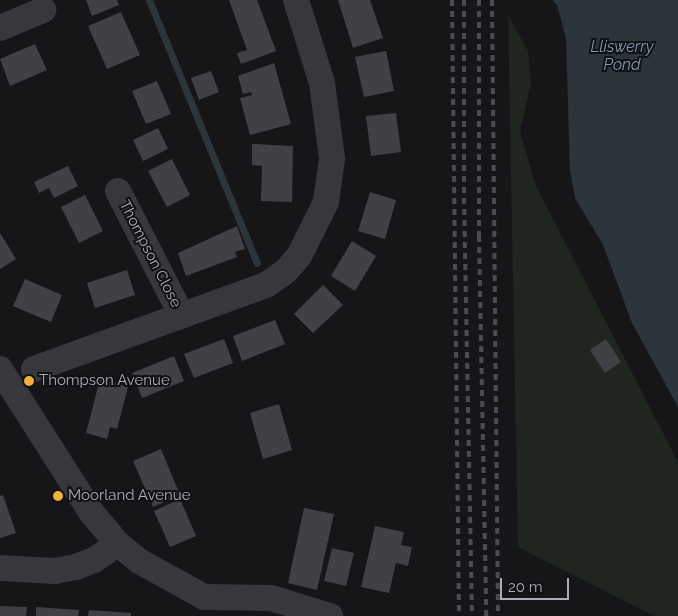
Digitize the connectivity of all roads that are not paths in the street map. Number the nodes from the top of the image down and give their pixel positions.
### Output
1 (296, 0) edge
2 (43, 10) dead end
3 (0, 28) edge
4 (118, 191) dead end
5 (182, 316) junction
6 (0, 369) edge
7 (34, 369) dead end
8 (118, 544) junction
9 (0, 568) edge
10 (204, 597) junction
11 (229, 616) edge
12 (330, 616) edge

1 - 5 street
2 - 3 street
4 - 5 street, Thompson Close
5 - 7 street
6 - 8 street
8 - 9 street
8 - 10 street
10 - 11 street
10 - 12 street

